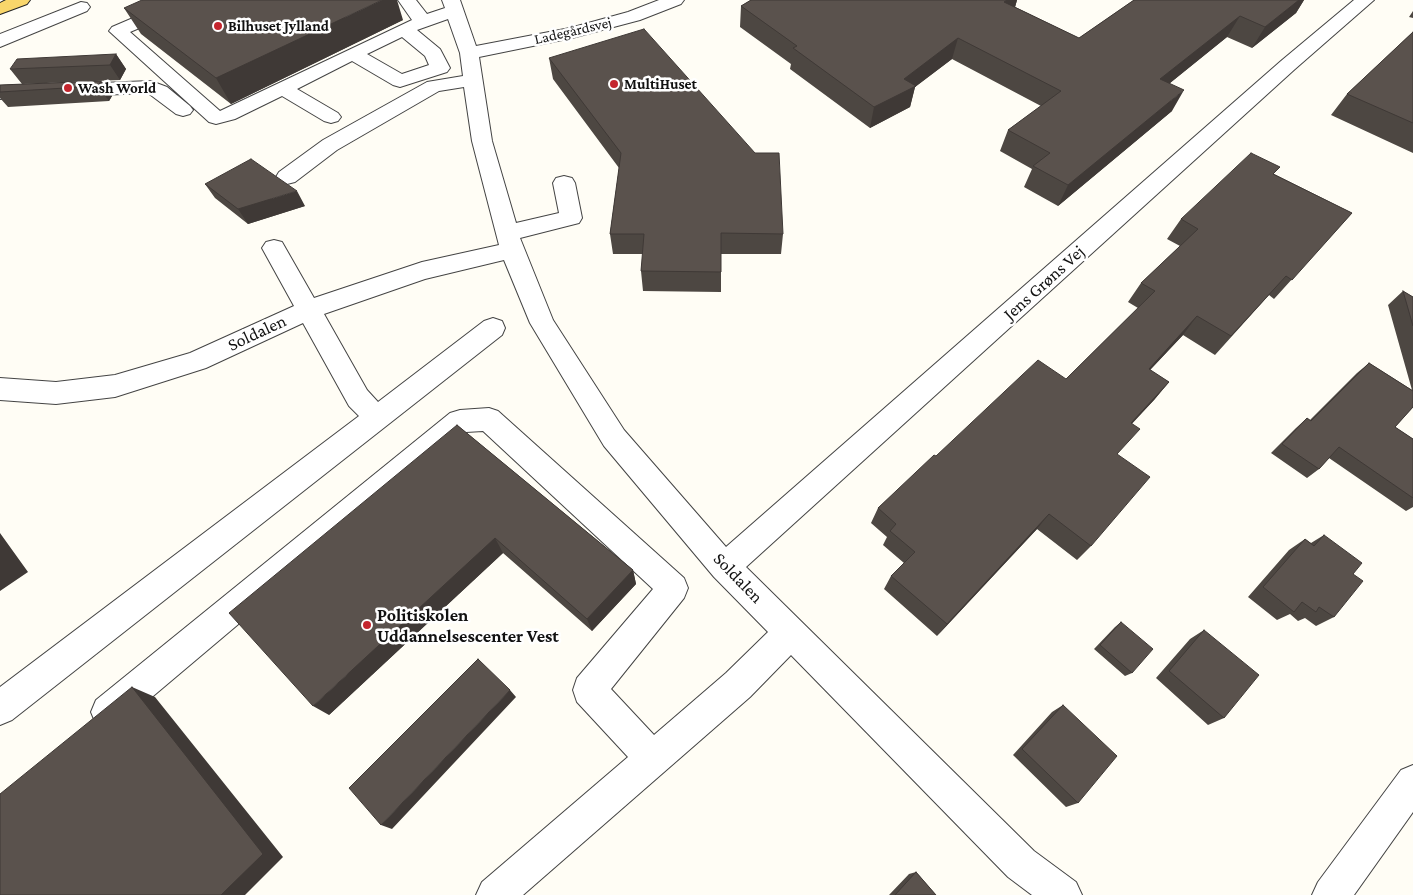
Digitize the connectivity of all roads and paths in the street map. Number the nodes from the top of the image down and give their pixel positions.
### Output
1 (21, 0) edge
2 (190, 0) edge
3 (407, 0) edge
4 (675, 0) edge
5 (1364, 0) edge
6 (453, 5) edge
7 (0, 9) edge
8 (100, 15) edge
9 (423, 22) junction
10 (404, 29) junction
11 (0, 41) edge
12 (470, 53) junction
13 (353, 54) junction
14 (473, 80) junction
15 (283, 89) junction
16 (0, 93) edge
17 (331, 117) dead end
18 (216, 118) junction
19 (287, 177) dead end
20 (564, 183) dead end
21 (509, 242) junction
22 (274, 248) dead end
23 (308, 310) junction
24 (493, 328) dead end
25 (0, 389) edge
26 (376, 417) junction
27 (725, 568) junction
28 (790, 633) junction
29 (0, 708) edge
30 (84, 732) edge
31 (653, 759) junction
32 (1413, 782) edge
33 (1021, 864) junction
34 (495, 895) edge
35 (1044, 895) edge
36 (1063, 895) edge
37 (1331, 895) edge

1 - 7 main road
2 - 8 street
3 - 9 street
4 - 12 street, Ladegårdsvej
5 - 27 street, Jens Grøns Vej
6 - 9 street
6 - 12 street, Soldalen
8 - 11 street
8 - 18 street
9 - 10 street
10 - 13 street
10 - 13 street
12 - 14 street, Soldalen
13 - 15 street
14 - 19 street
14 - 21 street, Soldalen
15 - 17 street
15 - 18 street
16 - 18 street
20 - 21 street
21 - 23 street, Soldalen
21 - 27 street, Soldalen
22 - 23 street
23 - 25 street, Soldalen
23 - 26 street
24 - 26 street
26 - 29 street
27 - 28 street, Soldalen
28 - 31 street
28 - 33 street, Soldalen
30 - 31 street
31 - 34 street
32 - 37 street
33 - 35 street, Soldalen
33 - 36 street, Soldalen

